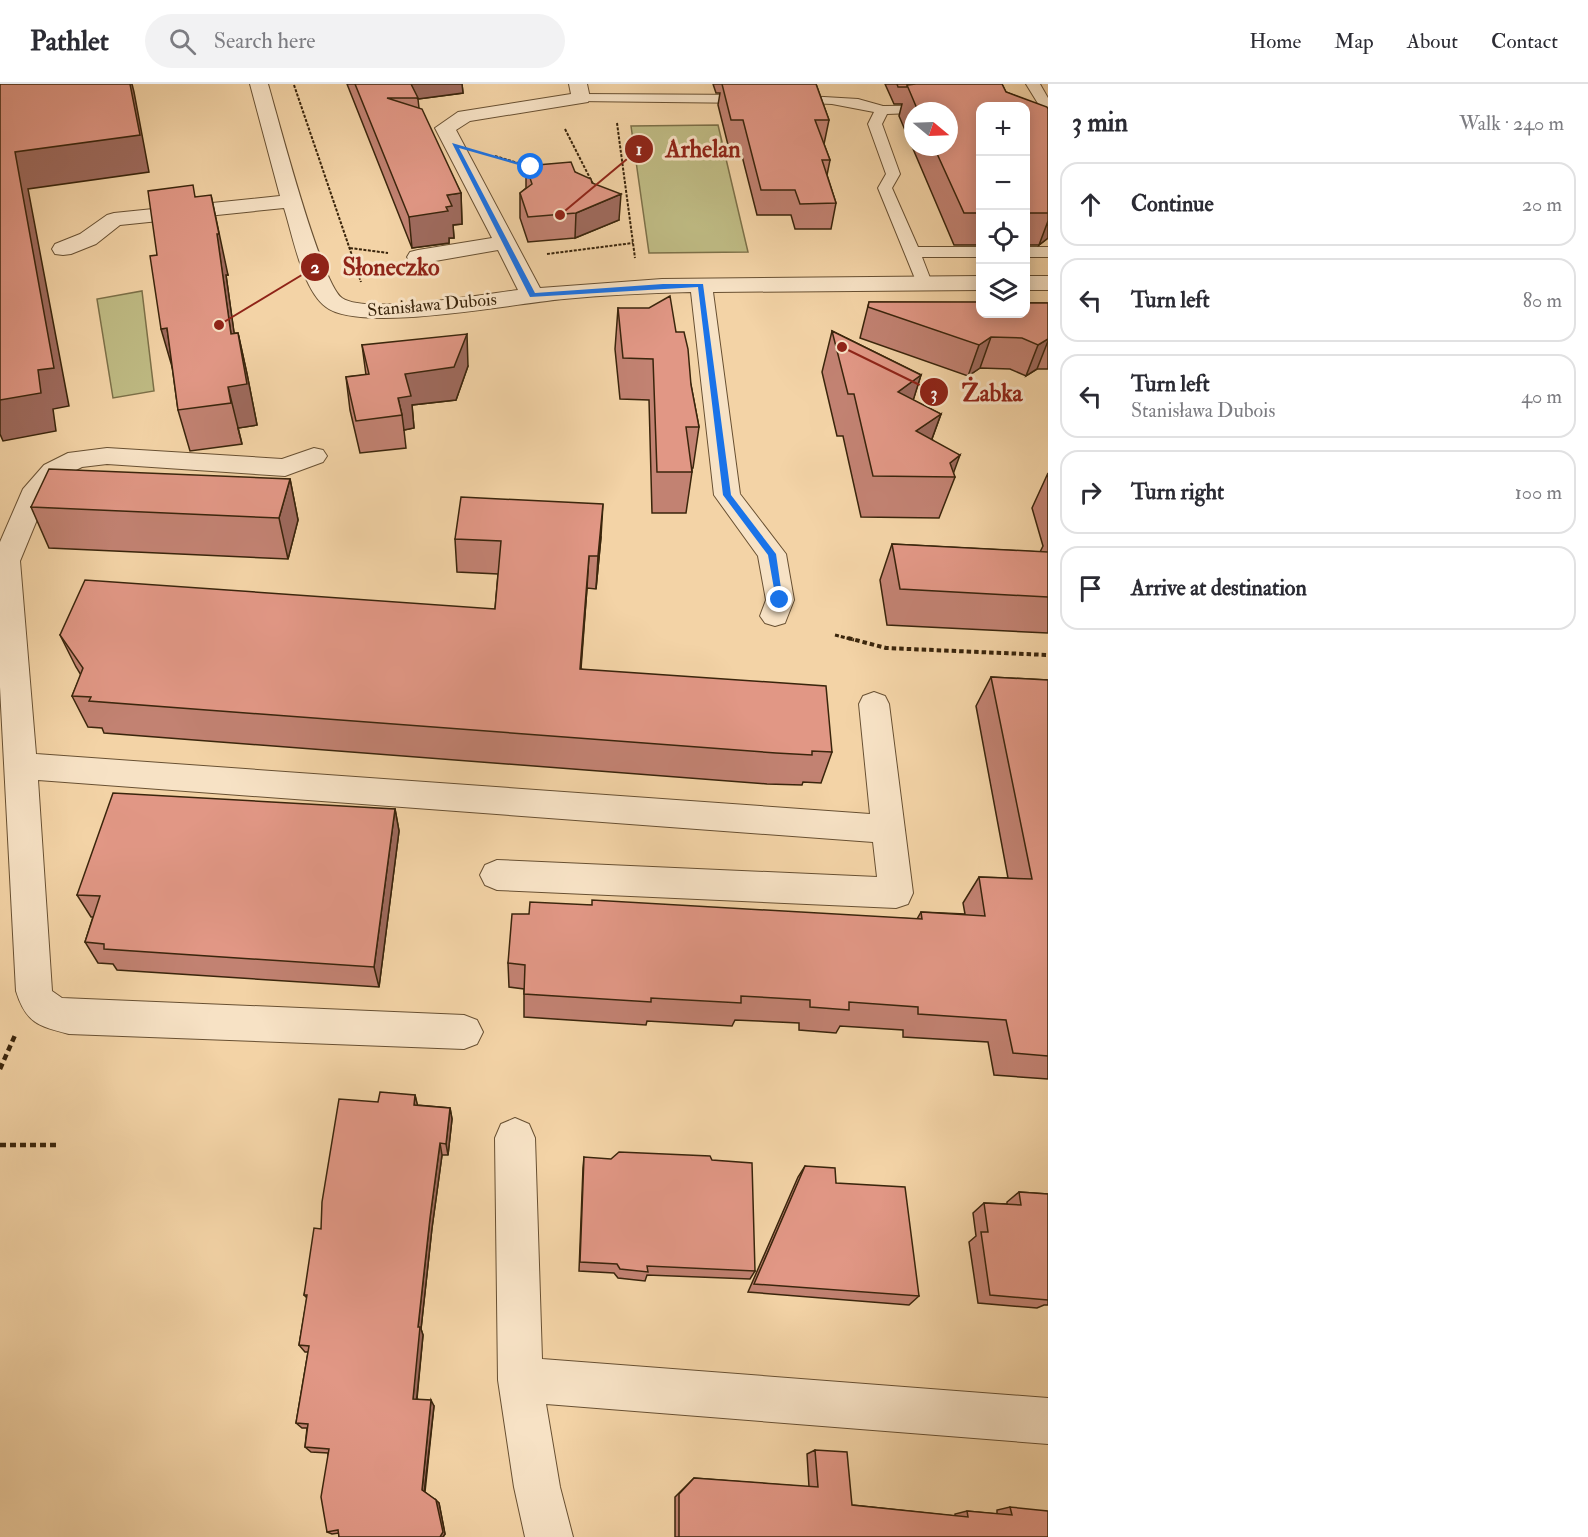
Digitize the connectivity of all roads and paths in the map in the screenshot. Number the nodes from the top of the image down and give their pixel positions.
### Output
1 (259, 84) edge
2 (294, 84) edge
3 (1033, 84) edge
4 (580, 91) edge
5 (614, 98) junction
6 (550, 103) junction
7 (1047, 107) edge
8 (976, 108) edge
9 (1030, 108) edge
10 (882, 110) junction
11 (454, 144) junction
12 (531, 167) edge
13 (584, 185) edge
14 (292, 201) junction
15 (619, 205) edge
16 (628, 207) junction
17 (633, 243) junction
18 (350, 248) junction
19 (63, 249) dead end
20 (509, 250) junction
21 (912, 252) junction
22 (976, 252) edge
23 (1030, 252) edge
24 (1048, 252) edge
25 (418, 257) joint
26 (636, 265) dead end
27 (359, 275) dead end
28 (924, 283) junction
29 (976, 283) edge
30 (1030, 283) edge
31 (1048, 283) edge
32 (701, 285) junction
33 (532, 295) junction
34 (314, 456) dead end
35 (775, 616) dead end
36 (835, 635) dead end
37 (1048, 655) edge
38 (874, 704) dead end
39 (21, 766) junction
40 (888, 829) junction
41 (497, 875) dead end
42 (464, 1032) dead end
43 (515, 1138) dead end
44 (0, 1145) edge
45 (58, 1145) dead end
46 (520, 1380) junction
47 (1048, 1421) edge
48 (549, 1537) edge

1 - 14 street, Stanisława Dubois
2 - 18 path
3 - 7 lane
4 - 5 lane
4 - 6 street
5 - 10 lane
5 - 16 path
6 - 11 street
6 - 13 path
7 - 9 lane
8 - 10 lane
10 - 21 lane
11 - 12 path
11 - 20 street
14 - 19 street
14 - 33 street, Stanisława Dubois
15 - 16 path
16 - 17 path
17 - 20 path
17 - 26 path
18 - 25 path
18 - 27 path
20 - 25 street
20 - 33 street
21 - 22 lane
21 - 28 lane
23 - 24 lane
28 - 29 street, Stanisława Dubois
28 - 32 street, Stanisława Dubois
30 - 31 street
32 - 33 street, Stanisława Dubois
32 - 35 street
34 - 39 street
36 - 37 path
38 - 40 street
39 - 40 street
39 - 42 street
40 - 41 street
43 - 46 street
44 - 45 path
46 - 47 street
46 - 48 street

